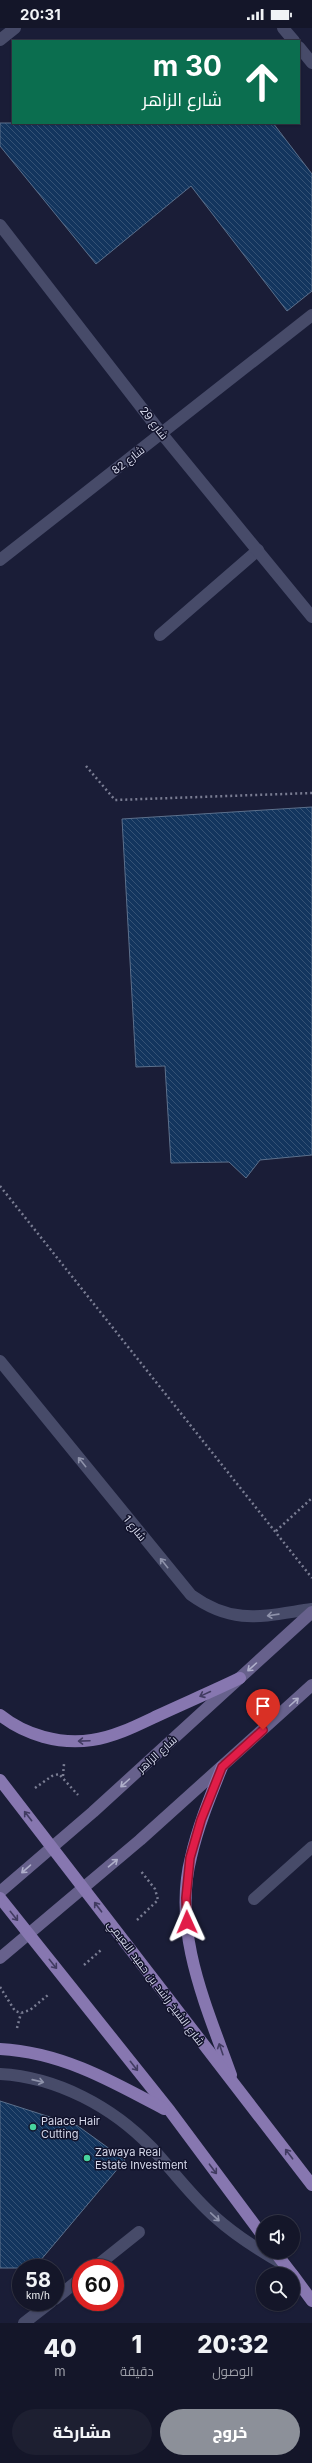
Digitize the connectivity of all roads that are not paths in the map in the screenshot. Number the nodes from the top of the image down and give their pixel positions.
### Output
1 (15, 28) edge
2 (283, 28) edge
3 (0, 40) edge
4 (293, 40) edge
5 (300, 48) edge
6 (312, 63) edge
7 (0, 225) edge
8 (312, 315) edge
9 (162, 434) junction
10 (258, 550) junction
11 (0, 560) edge
12 (312, 617) edge
13 (160, 635) dead end
14 (0, 1361) edge
15 (312, 1611) edge
16 (240, 1678) junction
17 (312, 1685) edge
18 (0, 1715) edge
19 (222, 1767) junction
20 (0, 1780) edge
21 (52, 1846) junction
22 (312, 1847) edge
23 (83, 1888) junction
24 (0, 1892) edge
25 (0, 1898) edge
26 (254, 1899) dead end
27 (29, 1934) junction
28 (0, 1958) edge
29 (0, 2049) edge
30 (0, 2074) edge
31 (234, 2086) junction
32 (170, 2111) junction
33 (312, 2185) edge
34 (256, 2227) edge
35 (139, 2232) dead end
36 (105, 2259) edge
37 (281, 2259) edge
38 (284, 2267) edge
39 (287, 2267) edge
40 (72, 2285) edge
41 (300, 2285) edge
42 (64, 2291) edge
43 (312, 2301) edge
44 (39, 2311) edge
45 (24, 2323) edge

1 - 3 street
2 - 4 street
5 - 6 street
7 - 9 street, شارع 29
8 - 9 street, شارع 82
9 - 10 street, شارع 29
9 - 11 street, شارع 82
10 - 12 street, شارع 29
10 - 13 street
15 -> 14 street, شارع 1
15 -> 16 main road, شارع الزاهر
16 -> 18 main road
16 -> 21 main road, شارع الزاهر
19 -> 17 main road
23 -> 19 main road
31 -> 19 main road
21 -> 20 main road, شارع الشيخ راشد بن حميد النعيمي
21 - 23 main road, شارع الشيخ راشد بن حميد النعيمي
21 -> 24 main road, شارع الزاهر
22 - 26 street
23 - 27 main road
31 -> 23 main road, شارع الشيخ راشد بن حميد النعيمي
25 -> 27 main road
27 - 28 main road
27 -> 32 main road
29 - 32 main road
30 -> 38 street
33 -> 31 main road, شارع الشيخ راشد بن حميد النعيمي
32 -> 34 main road
35 - 36 street
37 - 39 main road
40 - 42 street
41 - 43 main road
44 - 45 street

